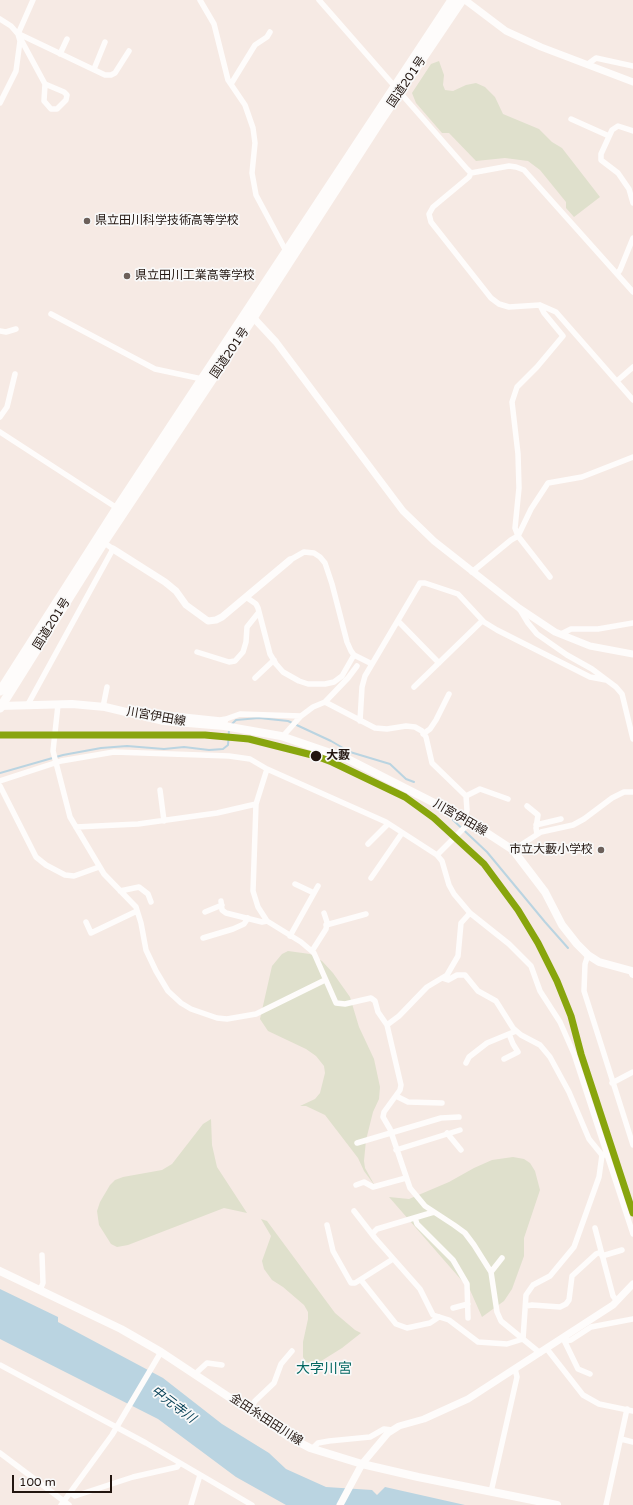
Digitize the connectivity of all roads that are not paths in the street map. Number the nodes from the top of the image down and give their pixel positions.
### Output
1 (33, 0) edge
2 (200, 0) edge
3 (319, 0) edge
4 (452, 0) edge
5 (462, 0) edge
6 (465, 0) edge
7 (0, 19) edge
8 (270, 32) dead end
9 (18, 34) junction
10 (67, 39) dead end
11 (105, 42) dead end
12 (129, 51) dead end
13 (60, 54) junction
14 (588, 64) junction
15 (633, 66) edge
16 (94, 69) junction
17 (633, 82) edge
18 (45, 84) junction
19 (231, 84) junction
20 (0, 103) edge
21 (571, 119) dead end
22 (633, 131) edge
23 (609, 136) junction
24 (471, 173) junction
25 (633, 203) edge
26 (633, 238) edge
27 (286, 251) junction
28 (617, 274) junction
29 (633, 292) edge
30 (540, 305) junction
31 (247, 311) junction
32 (51, 314) dead end
33 (253, 318) junction
34 (16, 329) dead end
35 (0, 331) edge
36 (633, 367) edge
37 (15, 374) dead end
38 (202, 379) junction
39 (617, 381) junction
40 (633, 400) edge
41 (0, 417) edge
42 (0, 432) edge
43 (633, 457) edge
44 (117, 508) junction
45 (518, 536) junction
46 (101, 540) junction
47 (113, 549) junction
48 (290, 560) joint
49 (472, 572) junction
50 (550, 577) dead end
51 (246, 597) junction
52 (519, 608) junction
53 (259, 612) junction
54 (398, 621) junction
55 (482, 621) junction
56 (633, 622) edge
57 (561, 634) junction
58 (197, 652) dead end
59 (633, 654) edge
60 (354, 656) junction
61 (274, 660) junction
62 (439, 663) junction
63 (372, 664) junction
64 (357, 666) dead end
65 (14, 677) junction
66 (256, 678) dead end
67 (606, 680) junction
68 (107, 687) dead end
69 (414, 687) dead end
70 (0, 691) edge
71 (449, 694) dead end
72 (325, 702) junction
73 (58, 705) junction
74 (27, 706) junction
75 (0, 707) edge
76 (103, 707) junction
77 (301, 716) junction
78 (360, 720) junction
79 (225, 723) junction
80 (423, 734) junction
81 (283, 736) junction
82 (633, 739) edge
83 (55, 763) junction
84 (267, 769) junction
85 (0, 781) edge
86 (0, 786) edge
87 (160, 790) dead end
88 (633, 792) edge
89 (466, 796) junction
90 (508, 799) dead end
91 (256, 804) junction
92 (527, 806) dead end
93 (561, 819) dead end
94 (467, 820) junction
95 (164, 821) junction
96 (388, 824) junction
97 (536, 825) junction
98 (76, 828) junction
99 (402, 832) junction
100 (537, 834) junction
101 (368, 844) dead end
102 (512, 850) junction
103 (437, 854) junction
104 (99, 867) junction
105 (371, 878) dead end
106 (295, 884) dead end
107 (318, 886) dead end
108 (120, 891) junction
109 (314, 893) junction
110 (151, 902) dead end
111 (137, 911) junction
112 (205, 912) dead end
113 (324, 913) dead end
114 (470, 913) junction
115 (366, 914) dead end
116 (248, 918) junction
117 (266, 921) junction
118 (86, 922) dead end
119 (326, 925) junction
120 (290, 936) junction
121 (203, 938) dead end
122 (312, 951) junction
123 (588, 955) junction
124 (633, 972) edge
125 (442, 978) junction
126 (325, 980) junction
127 (387, 1025) junction
128 (516, 1031) junction
129 (509, 1034) junction
130 (504, 1059) dead end
131 (466, 1063) dead end
132 (633, 1072) edge
133 (612, 1083) junction
134 (396, 1096) junction
135 (442, 1103) dead end
136 (459, 1117) dead end
137 (460, 1130) dead end
138 (391, 1132) junction
139 (447, 1133) junction
140 (357, 1143) dead end
141 (633, 1145) edge
142 (396, 1150) junction
143 (461, 1150) dead end
144 (605, 1155) junction
145 (406, 1178) junction
146 (356, 1185) dead end
147 (354, 1210) dead end
148 (434, 1212) junction
149 (415, 1218) junction
150 (327, 1225) dead end
151 (594, 1228) dead end
152 (372, 1234) junction
153 (633, 1234) edge
154 (622, 1250) dead end
155 (602, 1254) junction
156 (42, 1255) dead end
157 (502, 1258) dead end
158 (393, 1259) junction
159 (0, 1271) edge
160 (491, 1272) junction
161 (361, 1280) junction
162 (633, 1284) edge
163 (40, 1290) junction
164 (617, 1301) junction
165 (468, 1304) junction
166 (526, 1306) junction
167 (453, 1308) dead end
168 (439, 1317) junction
169 (468, 1318) dead end
170 (633, 1319) edge
171 (523, 1339) junction
172 (564, 1340) junction
173 (547, 1348) junction
174 (292, 1351) dead end
175 (161, 1352) junction
176 (540, 1353) junction
177 (0, 1365) edge
178 (222, 1365) dead end
179 (515, 1369) junction
180 (194, 1374) junction
181 (590, 1374) dead end
182 (630, 1410) edge
183 (249, 1411) junction
184 (117, 1425) junction
185 (392, 1430) junction
186 (621, 1439) junction
187 (633, 1442) edge
188 (312, 1449) junction
189 (0, 1453) edge
190 (180, 1463) junction
191 (361, 1467) junction
192 (200, 1475) junction
193 (491, 1492) junction
194 (71, 1494) junction
195 (65, 1504) edge
196 (191, 1505) edge
197 (252, 1505) edge
198 (340, 1505) edge
199 (557, 1505) edge
200 (606, 1505) edge

1 - 9 street
2 - 19 street
3 - 24 street
4 - 27 highway, 国道201号
5 - 33 highway, 国道201号
6 - 14 street
7 - 9 street
8 - 19 street
9 - 13 street
9 - 18 street
9 - 20 street
10 - 13 street
11 - 16 street
12 - 16 street
13 - 16 street
14 - 15 street
14 - 17 street
18 - 18 street
19 - 27 street
21 - 23 street
22 - 23 street
23 - 25 street
24 - 28 street
24 - 30 street
26 - 28 street
27 - 31 highway, 国道201号
28 - 29 street
30 - 39 street
30 - 45 street
31 - 33 street
31 - 38 highway, 国道201号
32 - 38 street
33 - 46 highway, 国道201号
33 - 49 street
34 - 35 street
36 - 39 street
37 - 41 street
38 - 44 highway, 国道201号
39 - 40 street
42 - 44 street
43 - 45 street
44 - 46 highway, 国道201号
45 - 49 street
45 - 50 street
46 - 47 street
46 - 65 highway, 国道201号
47 - 51 street
47 - 74 street
48 - 51 street
48 - 60 street
49 - 52 street
51 - 53 street
52 - 57 street
52 - 67 street
53 - 58 street
53 - 61 street
54 - 55 street
54 - 62 street
54 - 63 street
55 - 62 street
55 - 67 street
56 - 57 street
57 - 59 street
60 - 61 street
60 - 63 street
61 - 66 street
62 - 69 street
63 - 78 street
64 - 72 street
65 - 70 highway, 国道201号
65 - 75 highway, 国道201号
67 - 82 street
68 - 76 street
71 - 80 street
72 - 77 street
72 - 78 street
73 - 74 main road, 川宮伊田線
73 - 76 main road, 川宮伊田線
73 - 83 street
74 - 75 main road, 川宮伊田線
76 - 79 main road, 川宮伊田線
77 - 79 street
77 - 81 street
78 - 80 street
79 - 81 main road, 川宮伊田線
80 - 89 street
81 - 94 main road, 川宮伊田線
83 - 84 street
83 - 85 street
83 - 98 street
84 - 91 street
84 - 96 street
86 - 104 street
87 - 95 street
88 - 100 street
89 - 90 street
89 - 94 street
91 - 95 street
91 - 117 street
92 - 97 street
93 - 97 street
94 - 102 main road, 川宮伊田線
94 - 103 street
95 - 98 street
96 - 99 street
96 - 101 street
97 - 100 street
98 - 104 street
99 - 103 street
99 - 105 street
100 - 102 street
102 - 123 main road, 川宮伊田線
103 - 114 street
104 - 108 street
106 - 109 street
107 - 109 street
108 - 110 street
108 - 111 street
109 - 120 street
111 - 118 street
111 - 126 street
112 - 116 street
113 - 119 street
114 - 125 street
114 - 144 street
115 - 119 street
116 - 117 street
116 - 121 street
117 - 120 street
119 - 122 street
120 - 122 street
122 - 126 street
123 - 124 main road, 川宮伊田線
123 - 133 street
125 - 127 street
125 - 128 street
126 - 127 street
127 - 134 street
128 - 129 street
128 - 144 street
129 - 130 street
129 - 131 street
132 - 133 street
133 - 141 street
134 - 135 street
134 - 138 street
136 - 138 street
137 - 139 street
138 - 140 street
138 - 142 street
139 - 142 street
139 - 143 street
142 - 145 street
144 - 153 street
144 - 166 street
145 - 146 street
145 - 148 street
147 - 152 street
148 - 149 street
148 - 160 street
149 - 152 street
149 - 165 street
150 - 161 street
151 - 155 street
152 - 158 street
154 - 155 street
155 - 164 street
155 - 166 street
156 - 163 street
157 - 160 street
158 - 161 street
158 - 168 street
159 - 163 main road, 金田糸田田川線
160 - 171 street
161 - 168 street
162 - 164 street
163 - 175 main road, 金田糸田田川線
164 - 172 street
165 - 167 street
165 - 169 street
166 - 171 street
168 - 171 street
170 - 172 street
171 - 176 street
172 - 173 street
172 - 181 street
173 - 176 street
173 - 182 street
174 - 183 street
175 - 180 main road, 金田糸田田川線
175 - 184 street
176 - 179 street
177 - 184 street
178 - 180 street
179 - 185 street
179 - 193 street
180 - 183 main road, 金田糸田田川線
182 - 186 street
183 - 188 main road, 金田糸田田川線
184 - 190 street
184 - 194 street
185 - 188 street
185 - 191 street
186 - 187 street
186 - 200 street
188 - 191 main road, 金田糸田田川線
189 - 195 street
190 - 192 street
190 - 194 street
191 - 193 main road, 金田糸田田川線
191 - 198 street
192 - 196 street
192 - 197 street
193 - 199 main road, 金田糸田田川線
194 - 195 street

